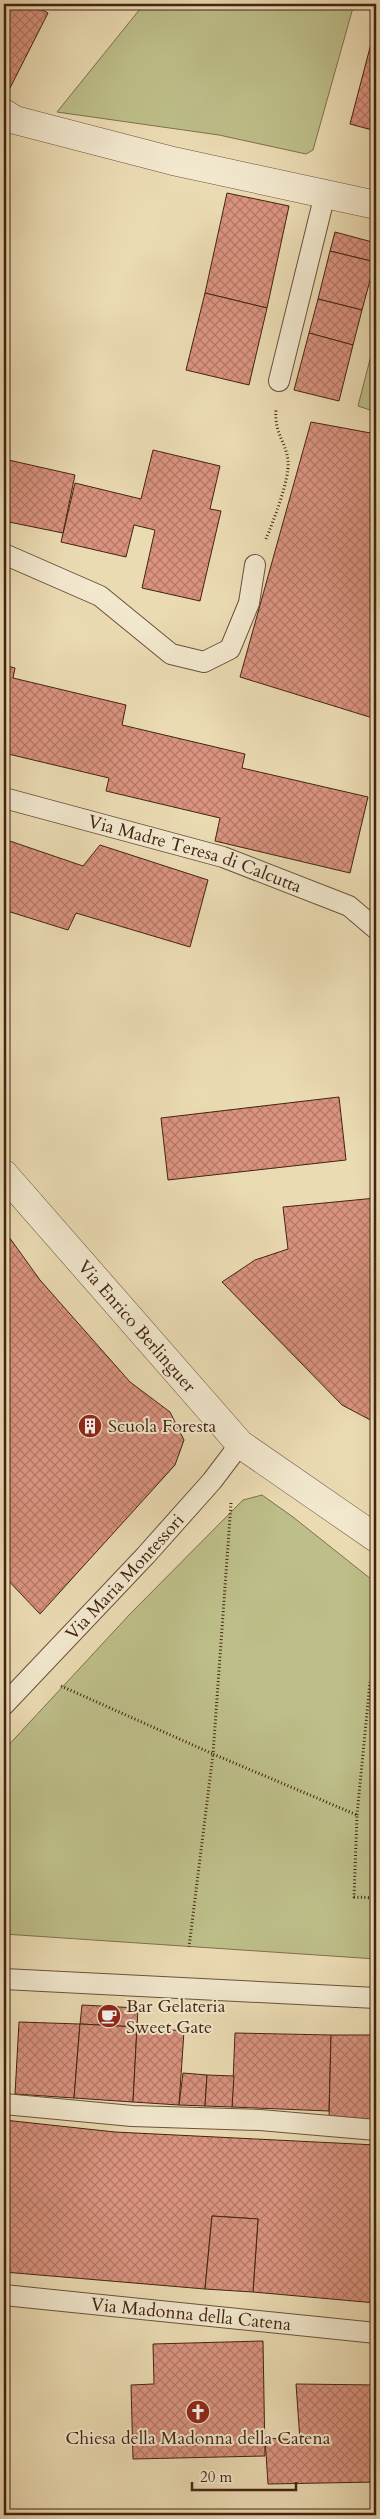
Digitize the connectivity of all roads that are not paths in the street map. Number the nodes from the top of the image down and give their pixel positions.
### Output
1 (8, 119) edge
2 (325, 194) junction
3 (376, 205) edge
4 (279, 381) road end
5 (4, 554) edge
6 (255, 565) road end
7 (4, 798) edge
8 (376, 929) edge
9 (4, 1174) edge
10 (233, 1453) junction
11 (376, 1538) edge
12 (4, 1705) edge
13 (4, 1979) edge
14 (376, 1998) edge
15 (4, 2104) edge
16 (376, 2130) edge
17 (4, 2295) edge
18 (376, 2334) edge

1 - 2 street
2 - 3 street
2 - 4 lane
5 - 6 lane
7 - 8 lane, Via Madre Teresa di Calcutta
9 - 10 street, Via Enrico Berlinguer
10 - 11 street, Via Enrico Berlinguer
10 - 12 lane, Via Maria Montessori
13 - 14 lane
15 - 16 lane
17 - 18 lane, Via Madonna della Catena

